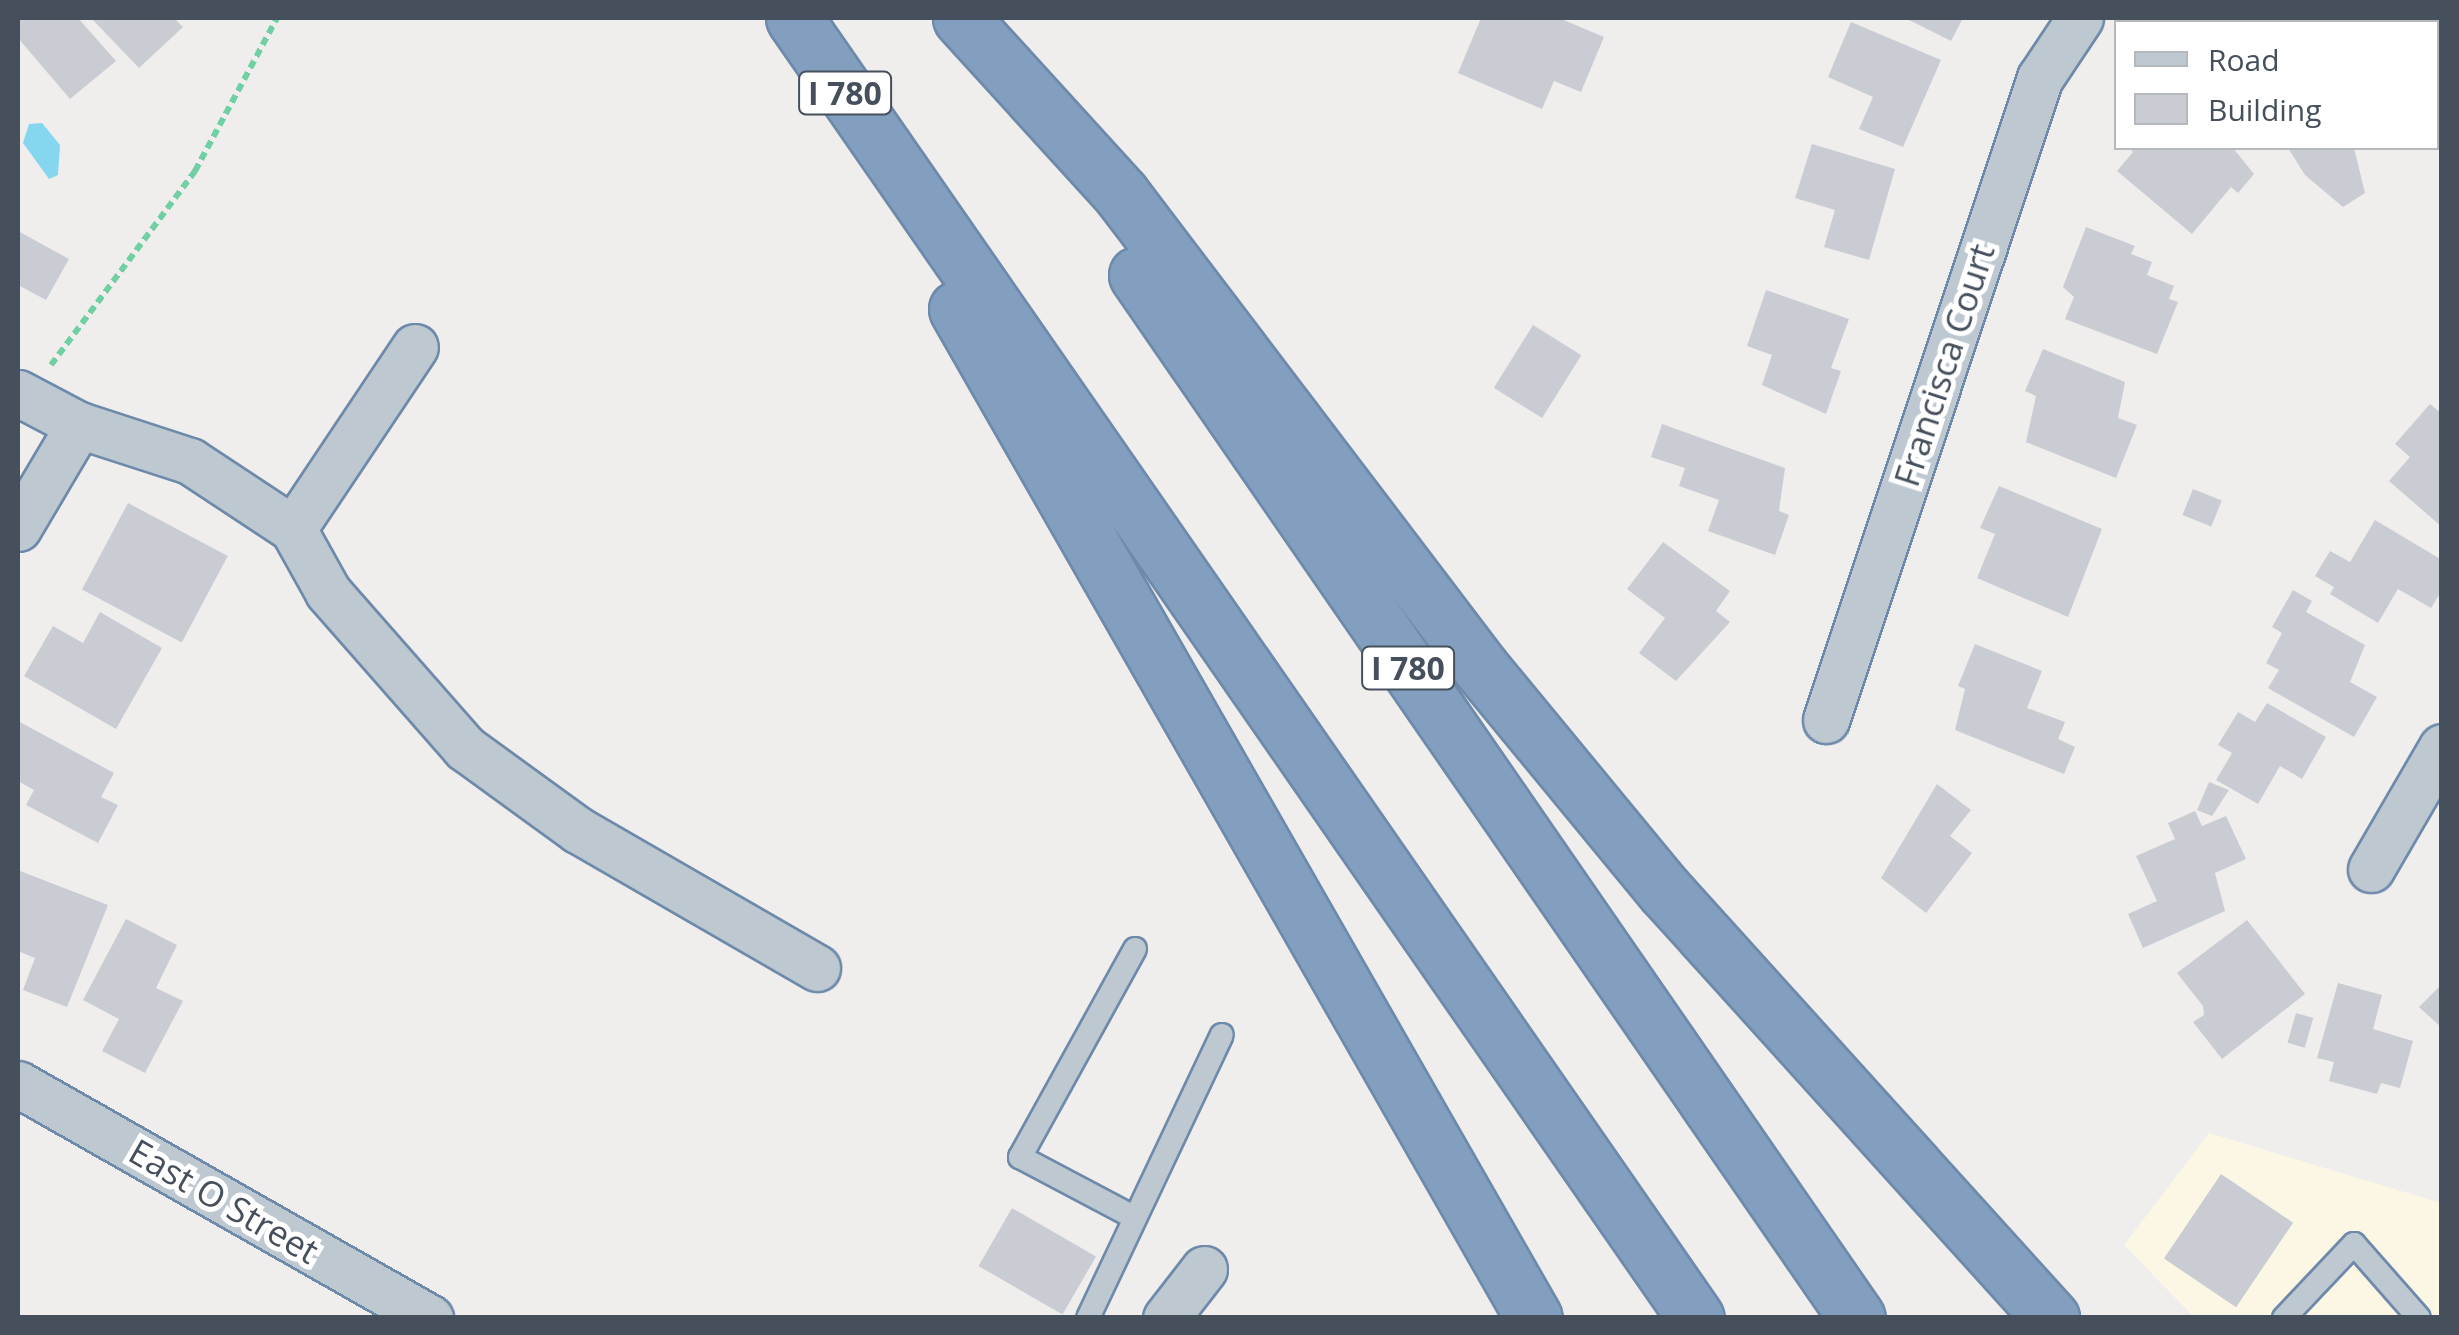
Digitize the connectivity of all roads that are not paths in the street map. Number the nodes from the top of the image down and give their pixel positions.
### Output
1 (794, 18) edge
2 (961, 18) edge
3 (2080, 18) edge
4 (896, 168) junction
5 (416, 347) dead end
6 (32, 381) edge
7 (79, 426) junction
8 (18, 528) edge
9 (294, 529) junction
10 (1826, 720) dead end
11 (2442, 748) edge
12 (2371, 868) dead end
13 (1135, 949) dead end
14 (818, 968) dead end
15 (1222, 1035) dead end
16 (18, 1084) edge
17 (1135, 1218) junction
18 (1204, 1269) dead end
19 (430, 1318) edge
20 (1088, 1318) edge
21 (1166, 1318) edge
22 (1534, 1318) edge
23 (1696, 1318) edge
24 (1857, 1318) edge
25 (2051, 1318) edge
26 (2284, 1318) edge
27 (2418, 1318) edge

1 - 4 highway, I 780
2 - 24 highway, I 780
2 - 25 highway
3 - 10 street, Francisca Court
4 - 22 highway
4 - 23 highway, I 780
5 - 9 street
6 - 7 street
7 - 8 street
7 - 9 street
9 - 14 street
11 - 12 street
13 - 17 lane
15 - 17 lane
16 - 19 street, East O Street
17 - 20 lane
18 - 21 street
26 - 27 lane

